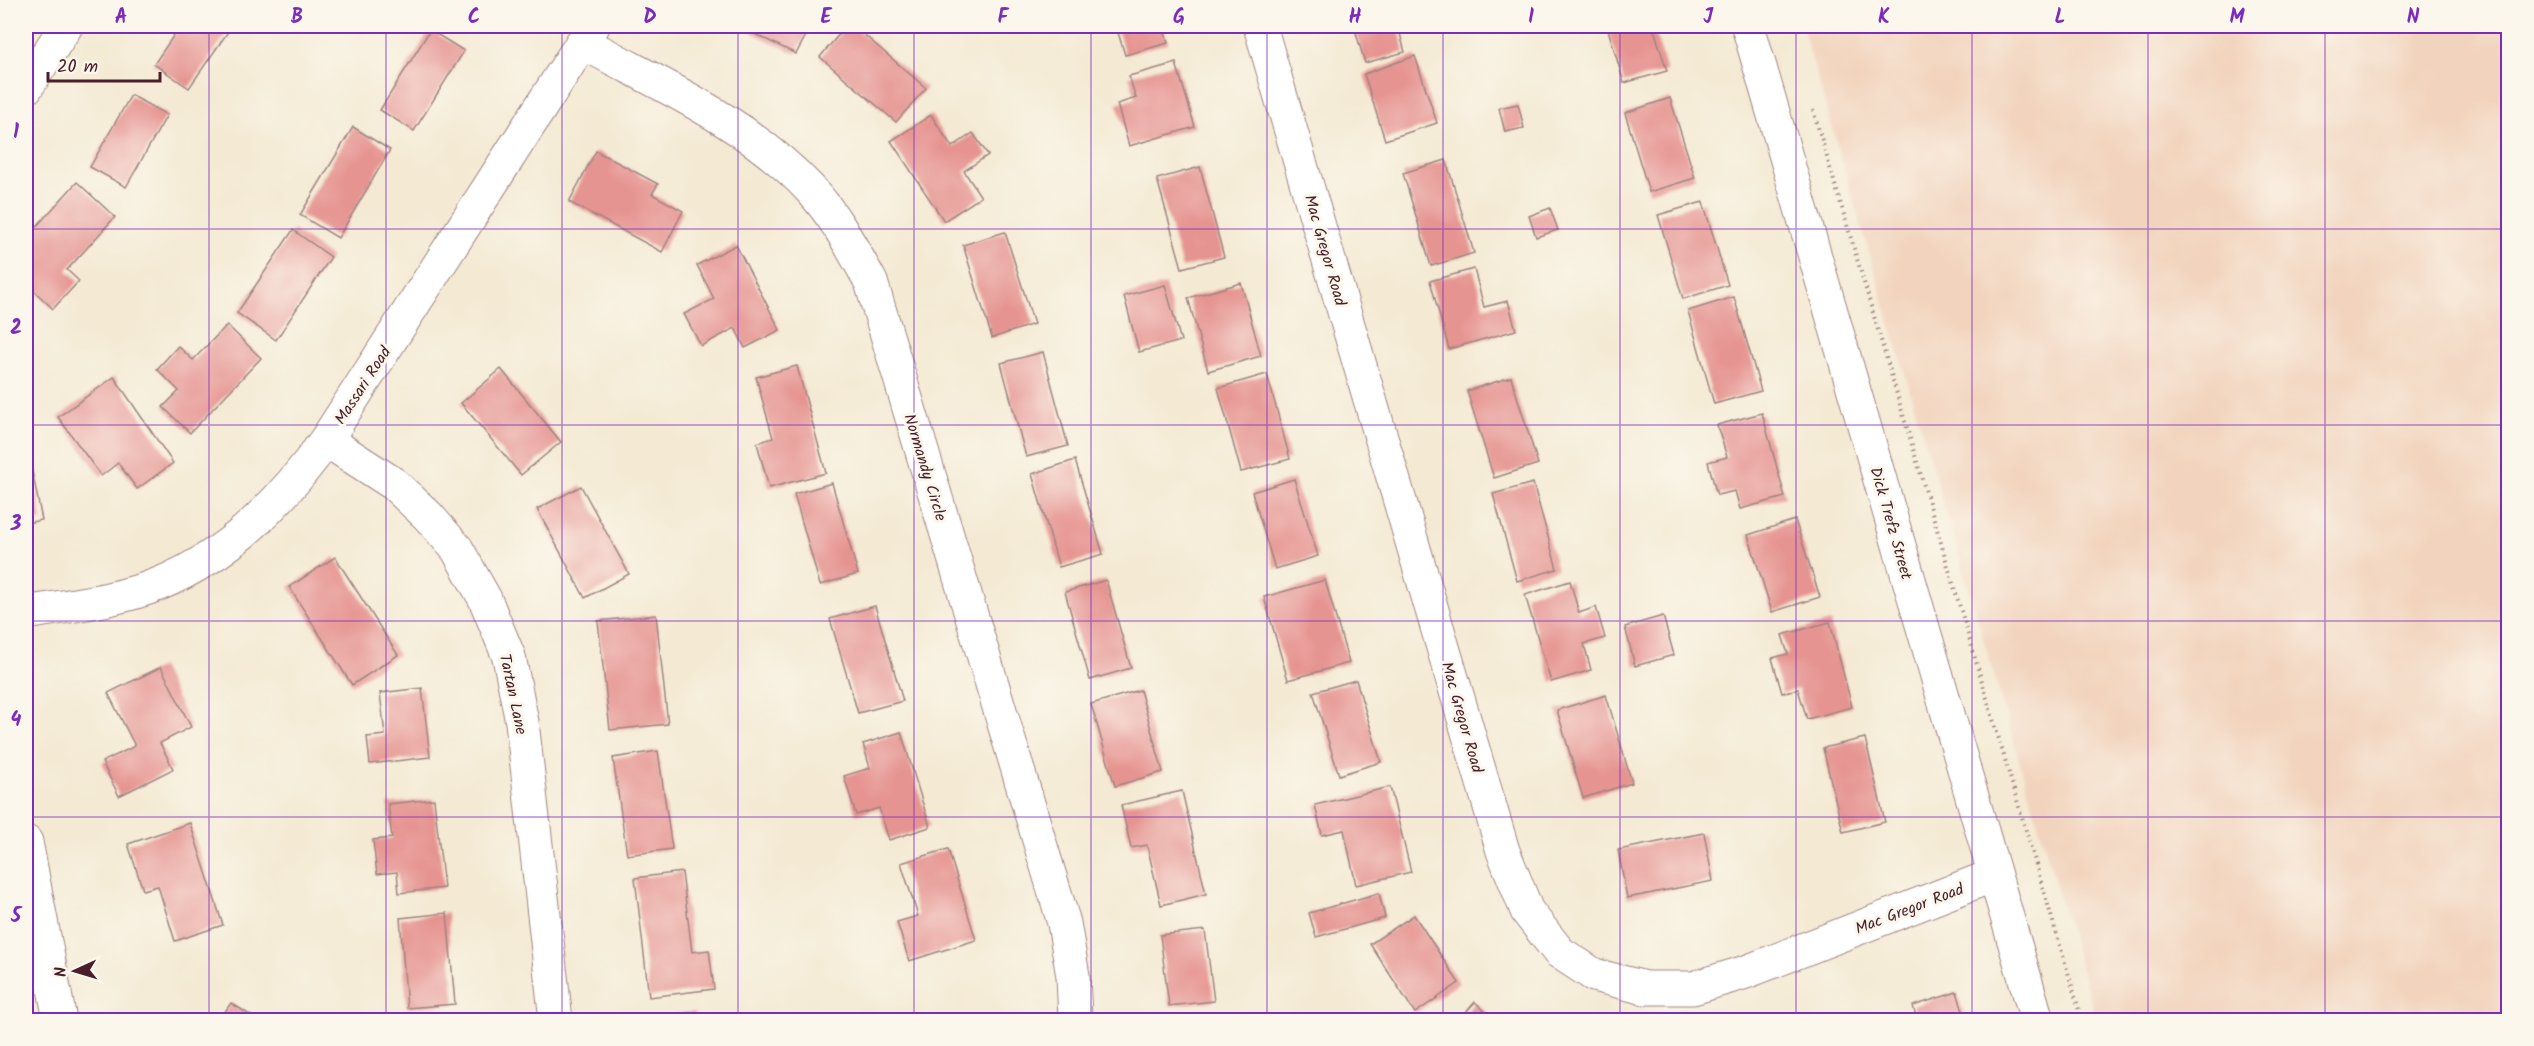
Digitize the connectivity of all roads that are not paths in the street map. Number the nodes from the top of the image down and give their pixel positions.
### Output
1 (66, 26) edge
2 (1260, 26) edge
3 (1748, 26) edge
4 (589, 34) edge
5 (26, 88) edge
6 (327, 440) junction
7 (26, 613) edge
8 (26, 842) edge
9 (1994, 875) junction
10 (60, 1020) edge
11 (556, 1020) edge
12 (1075, 1020) edge
13 (2037, 1020) edge

1 - 5 street
2 - 9 street, Mac Gregor Road
3 - 9 street, Dick Trefz Street
4 - 6 street, Massari Road
4 - 12 street, Normandy Circle
6 - 7 street, Massari Road
6 - 11 street, Tartan Lane
8 - 10 street
9 - 13 street, Dick Trefz Street

